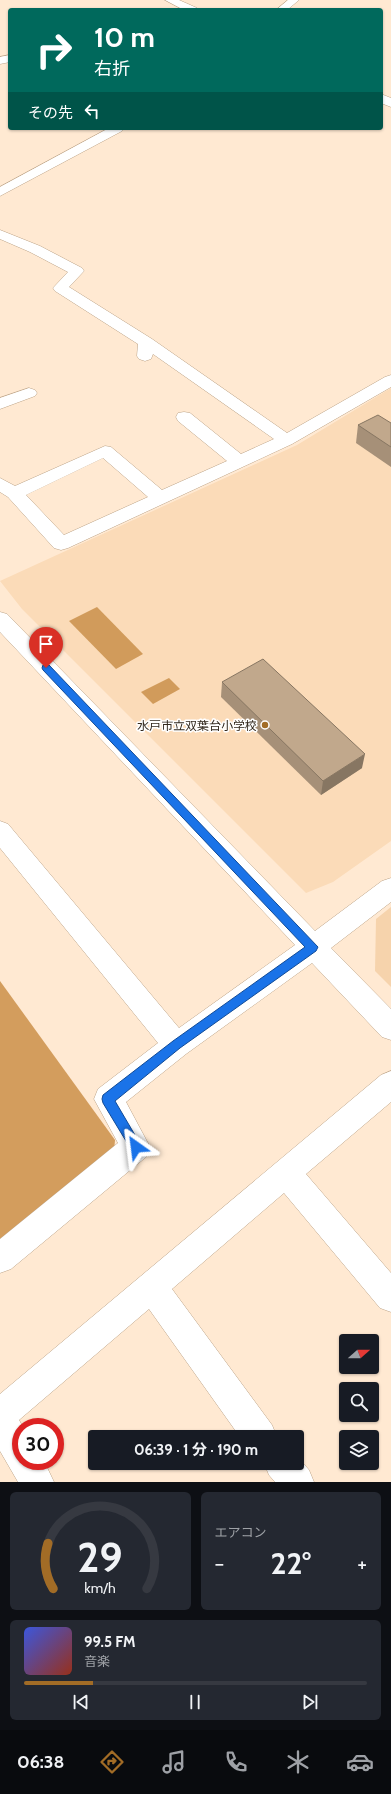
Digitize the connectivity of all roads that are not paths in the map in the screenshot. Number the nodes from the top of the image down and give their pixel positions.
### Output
1 (170, 0) edge
2 (294, 0) edge
3 (186, 8) edge
4 (284, 8) edge
5 (114, 130) edge
6 (2, 188) edge
7 (0, 234) edge
8 (391, 380) edge
9 (30, 393) dead end
10 (0, 404) edge
11 (184, 417) dead end
12 (286, 440) junction
13 (238, 462) junction
14 (7, 489) edge
15 (160, 498) junction
16 (5, 632) edge
17 (0, 831) edge
18 (391, 888) edge
19 (312, 947) junction
20 (391, 1028) edge
21 (176, 1044) junction
22 (391, 1084) edge
23 (286, 1173) junction
24 (0, 1258) edge
25 (152, 1287) junction
26 (391, 1297) edge
27 (0, 1415) edge
28 (0, 1418) edge
29 (255, 1430) edge
30 (12, 1439) edge
31 (30, 1470) edge
32 (287, 1470) edge
33 (37, 1482) edge
34 (298, 1482) edge

1 - 3 street
2 - 4 street
5 - 6 street
7 - 12 street
8 - 12 street
9 - 10 street
11 - 13 street
12 - 13 street
13 - 15 street
14 - 15 street
14 - 15 street
16 - 19 street
17 - 21 street
18 - 19 street
19 - 20 street
19 - 21 street
21 - 24 street
22 - 23 street
23 - 25 street
23 - 26 street
25 - 27 street
25 - 29 street
28 - 30 street
31 - 33 street
32 - 34 street

